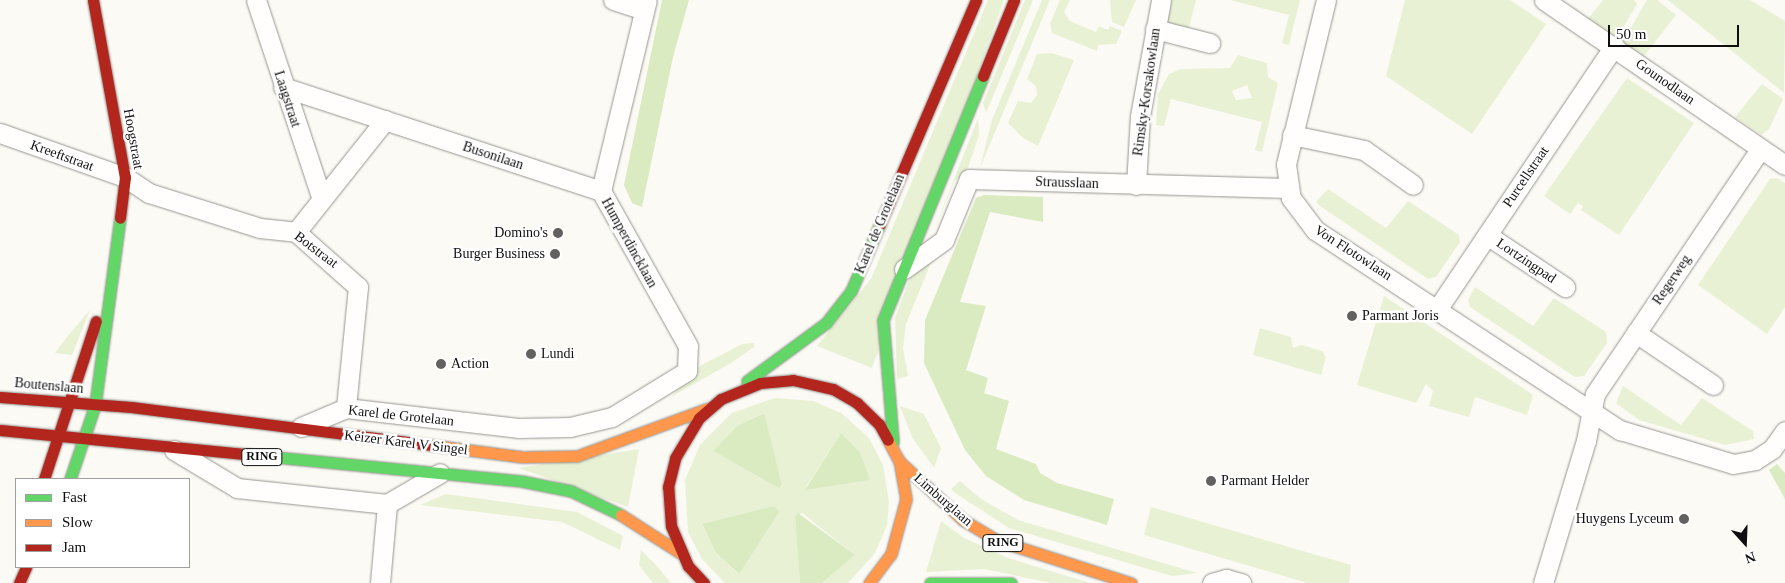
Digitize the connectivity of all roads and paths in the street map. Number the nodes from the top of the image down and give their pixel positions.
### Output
1 (93, 0) edge
2 (256, 0) edge
3 (613, 0) edge
4 (976, 0) edge
5 (1014, 0) edge
6 (1161, 0) edge
7 (1326, 0) edge
8 (1544, 0) edge
9 (645, 5) edge
10 (1155, 28) junction
11 (1210, 43) dead end
12 (1614, 46) junction
13 (283, 87) junction
14 (385, 120) junction
15 (0, 133) edge
16 (1292, 135) junction
17 (1760, 149) junction
18 (1785, 165) edge
19 (125, 178) junction
20 (1136, 185) junction
21 (1413, 185) dead end
22 (1287, 188) junction
23 (601, 191) junction
24 (321, 196) junction
25 (296, 232) junction
26 (1487, 235) junction
27 (898, 273) junction
28 (110, 284) junction
29 (1565, 287) dead end
30 (1438, 308) junction
31 (1636, 333) junction
32 (690, 363) joint
33 (1713, 385) dead end
34 (0, 396) edge
35 (721, 399) junction
36 (66, 403) junction
37 (95, 405) junction
38 (346, 408) junction
39 (709, 408) junction
40 (1591, 413) junction
41 (480, 424) junction
42 (295, 429) junction
43 (0, 430) edge
44 (1785, 431) edge
45 (55, 437) junction
46 (85, 441) junction
47 (893, 446) junction
48 (171, 448) junction
49 (522, 457) junction
50 (899, 461) junction
51 (440, 473) junction
52 (44, 478) edge
53 (70, 478) edge
54 (386, 504) junction
55 (682, 554) junction
56 (688, 566) junction
57 (26, 568) edge
58 (19, 583) edge
59 (380, 583) edge
60 (693, 583) edge
61 (704, 583) edge
62 (869, 583) edge
63 (930, 583) edge
64 (1011, 583) edge
65 (1131, 583) edge
66 (1212, 583) edge
67 (1241, 583) edge
68 (1543, 583) edge

1 - 19 main road, Hoogstraat
2 - 13 street, Laagstraat
3 - 9 street
4 - 35 main road, Karel de Grotelaan
5 - 27 main road
6 - 10 street, Rimsky-Korsakowlaan
7 - 16 street
8 - 12 street, Gounodlaan
9 - 23 street, Humperdincklaan
10 - 11 street
10 - 20 street, Rimsky-Korsakowlaan
12 - 17 street, Gounodlaan
12 - 26 street, Purcellstraat
13 - 14 street, Busonilaan
13 - 24 street, Laagstraat
14 - 23 street, Busonilaan
14 - 24 street
15 - 19 street, Kreeftstraat
16 - 21 street
16 - 22 street
17 - 18 street, Gounodlaan
17 - 31 street, Regerweg
19 - 25 street, Botstraat
19 - 28 main road, Hoogstraat
20 - 22 street, Strausslaan
20 - 27 street, Strausslaan
22 - 30 street, Von Flotowlaan
23 - 32 street, Humperdincklaan
24 - 25 street
25 - 38 street, Botstraat
26 - 29 street, Lortzingpad
26 - 30 street, Purcellstraat
27 - 47 main road
28 - 36 main road, Hoogstraat
28 - 37 main road, Hoogstraat
30 - 40 street, Von Flotowlaan
31 - 33 street
31 - 40 street, Regerweg
32 - 41 street, Karel de Grotelaan
34 - 36 main road, Boutenslaan / RING
35 - 39 main road, RING
35 - 47 main road, RING
36 - 37 main road, Boutenslaan / RING
36 - 45 main road, Hoogstraat
37 - 42 main road, Keizer Karel V Singel / RING
37 - 46 main road, Hoogstraat
38 - 41 street, Karel de Grotelaan
38 - 42 street, Karel de Grotelaan
39 - 49 main road, Keizer Karel V Singel / RING
39 - 55 main road, RING
40 - 44 street, Von Flotowlaan
40 - 68 street, Regerweg
41 - 49 street
42 - 49 main road, Keizer Karel V Singel / RING
43 - 45 main road, RING
45 - 46 main road, Keizer Karel V Singel / RING
45 - 52 main road, Hoogstraat
46 - 48 main road, Keizer Karel V Singel / RING
46 - 53 main road, Hoogstraat
47 - 50 main road, RING
48 - 51 main road, Keizer Karel V Singel / RING
48 - 54 street, Keizer Karel V Singel
50 - 62 main road, RING
50 - 65 main road, Limburglaan / RING
51 - 54 street
51 - 55 main road, Keizer Karel V Singel / RING
54 - 59 street
55 - 56 main road, RING
56 - 60 main road
56 - 61 main road, RING
57 - 58 main road
63 - 64 main road
66 - 67 street

